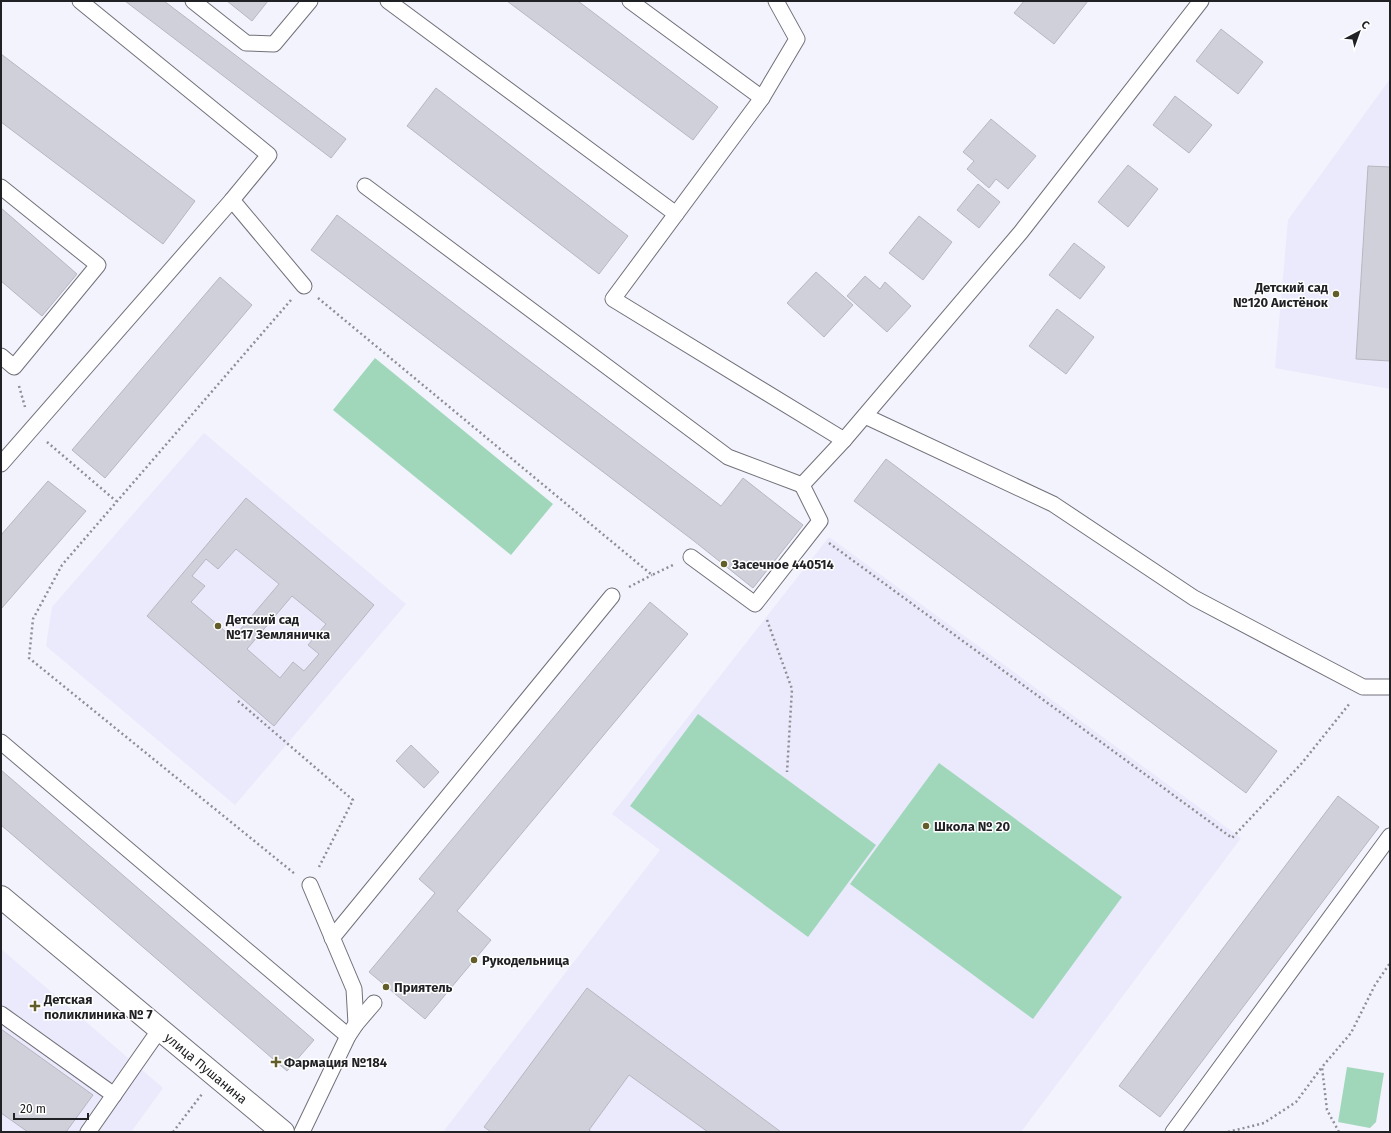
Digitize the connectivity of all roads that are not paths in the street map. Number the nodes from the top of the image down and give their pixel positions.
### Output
1 (80, 1) edge
2 (193, 1) edge
3 (310, 1) edge
4 (388, 1) edge
5 (630, 1) edge
6 (776, 1) edge
7 (1201, 1) edge
8 (762, 98) junction
9 (364, 186) dead end
10 (1, 187) edge
11 (232, 200) junction
12 (676, 214) junction
13 (304, 286) road end
14 (1, 356) edge
15 (865, 416) junction
16 (844, 440) junction
17 (1, 464) edge
18 (802, 485) junction
19 (691, 557) road end
20 (612, 596) road end
21 (1390, 687) edge
22 (1, 742) edge
23 (1390, 836) edge
24 (310, 885) road end
25 (1, 897) edge
26 (332, 938) junction
27 (374, 1003) dead end
28 (1, 1014) edge
29 (160, 1029) junction
30 (352, 1030) junction
31 (114, 1095) junction
32 (88, 1132) edge
33 (283, 1132) edge
34 (302, 1132) edge
35 (1173, 1132) edge

1 - 11 lane
2 - 3 lane
4 - 12 lane
5 - 8 lane
6 - 8 lane
7 - 15 lane
8 - 12 lane
9 - 18 lane
10 - 14 lane
11 - 13 lane
11 - 17 lane
12 - 16 lane
15 - 16 lane
15 - 21 lane
16 - 18 lane
18 - 19 lane
20 - 26 lane
22 - 30 lane
23 - 35 lane
24 - 26 lane
25 - 29 street, улица Пушанина
26 - 30 lane
27 - 30 lane
28 - 31 lane
29 - 31 lane
29 - 33 street, улица Пушанина
30 - 34 lane
31 - 32 lane

